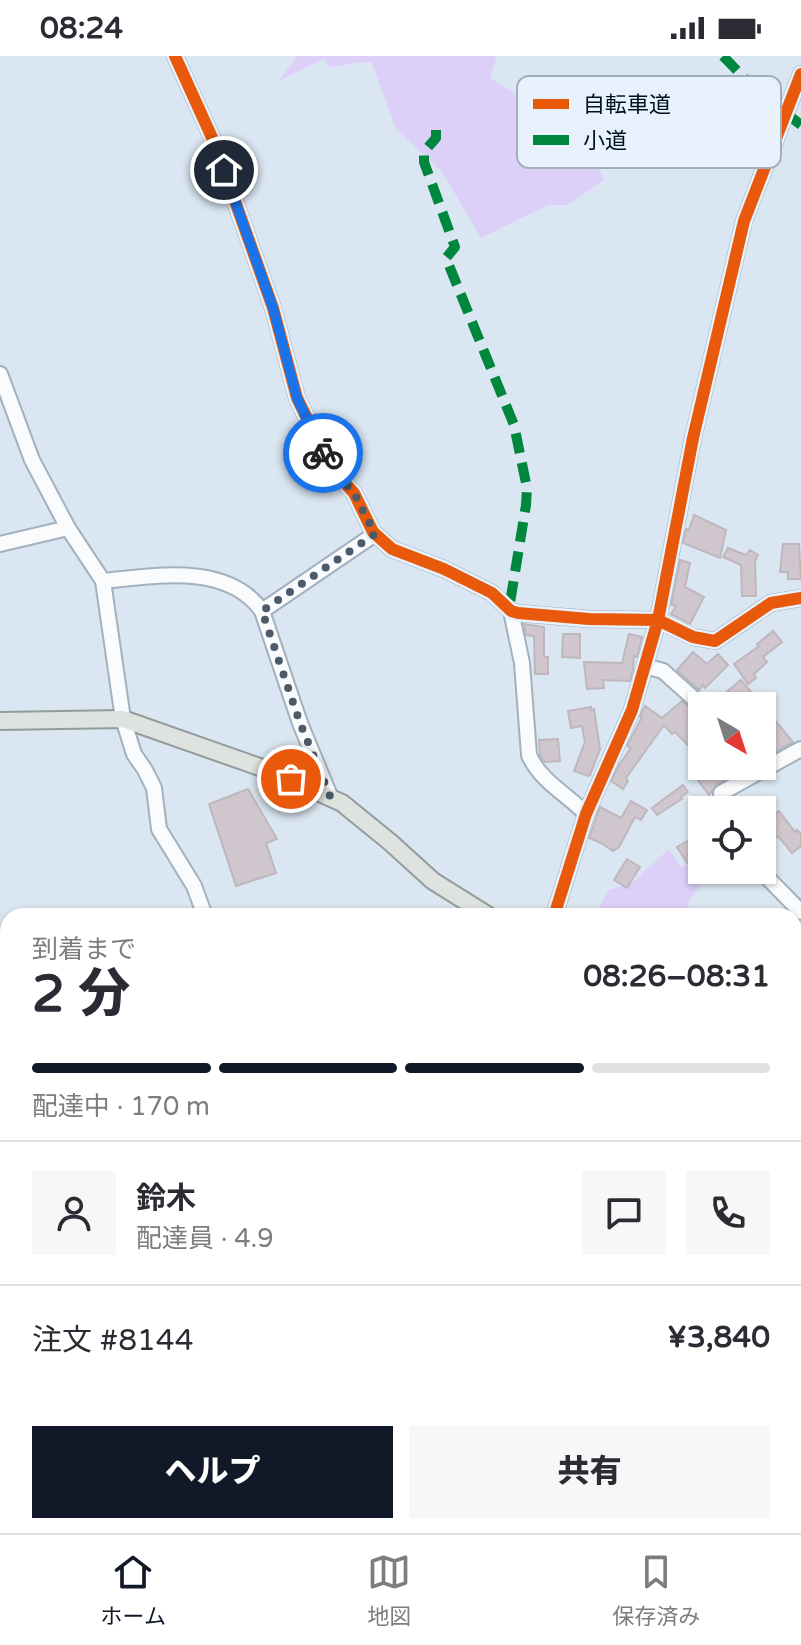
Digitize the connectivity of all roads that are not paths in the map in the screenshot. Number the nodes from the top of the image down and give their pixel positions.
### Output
1 (175, 56) edge
2 (801, 74) edge
3 (781, 126) edge
4 (765, 168) edge
5 (0, 374) edge
6 (68, 528) junction
7 (375, 534) junction
8 (0, 544) edge
9 (103, 581) junction
10 (801, 598) edge
11 (262, 611) junction
12 (511, 611) junction
13 (658, 620) junction
14 (645, 666) junction
15 (688, 693) edge
16 (123, 719) junction
17 (0, 721) edge
18 (801, 749) edge
19 (330, 796) junction
20 (722, 796) edge
21 (586, 814) junction
22 (774, 884) edge
23 (202, 908) edge
24 (476, 908) edge
25 (557, 908) edge
26 (797, 908) edge

1 - 7 street
2 - 3 street
4 - 13 street
5 - 6 street
6 - 8 street
6 - 9 street
7 - 11 street
7 - 12 street
9 - 11 street
9 - 16 street
10 - 13 street
11 - 19 street
12 - 13 street
12 - 21 street
13 - 14 street
14 - 15 street
14 - 21 street
16 - 17 main road
16 - 19 main road
16 - 23 street
18 - 20 street
19 - 24 main road
21 - 25 street
22 - 26 street

